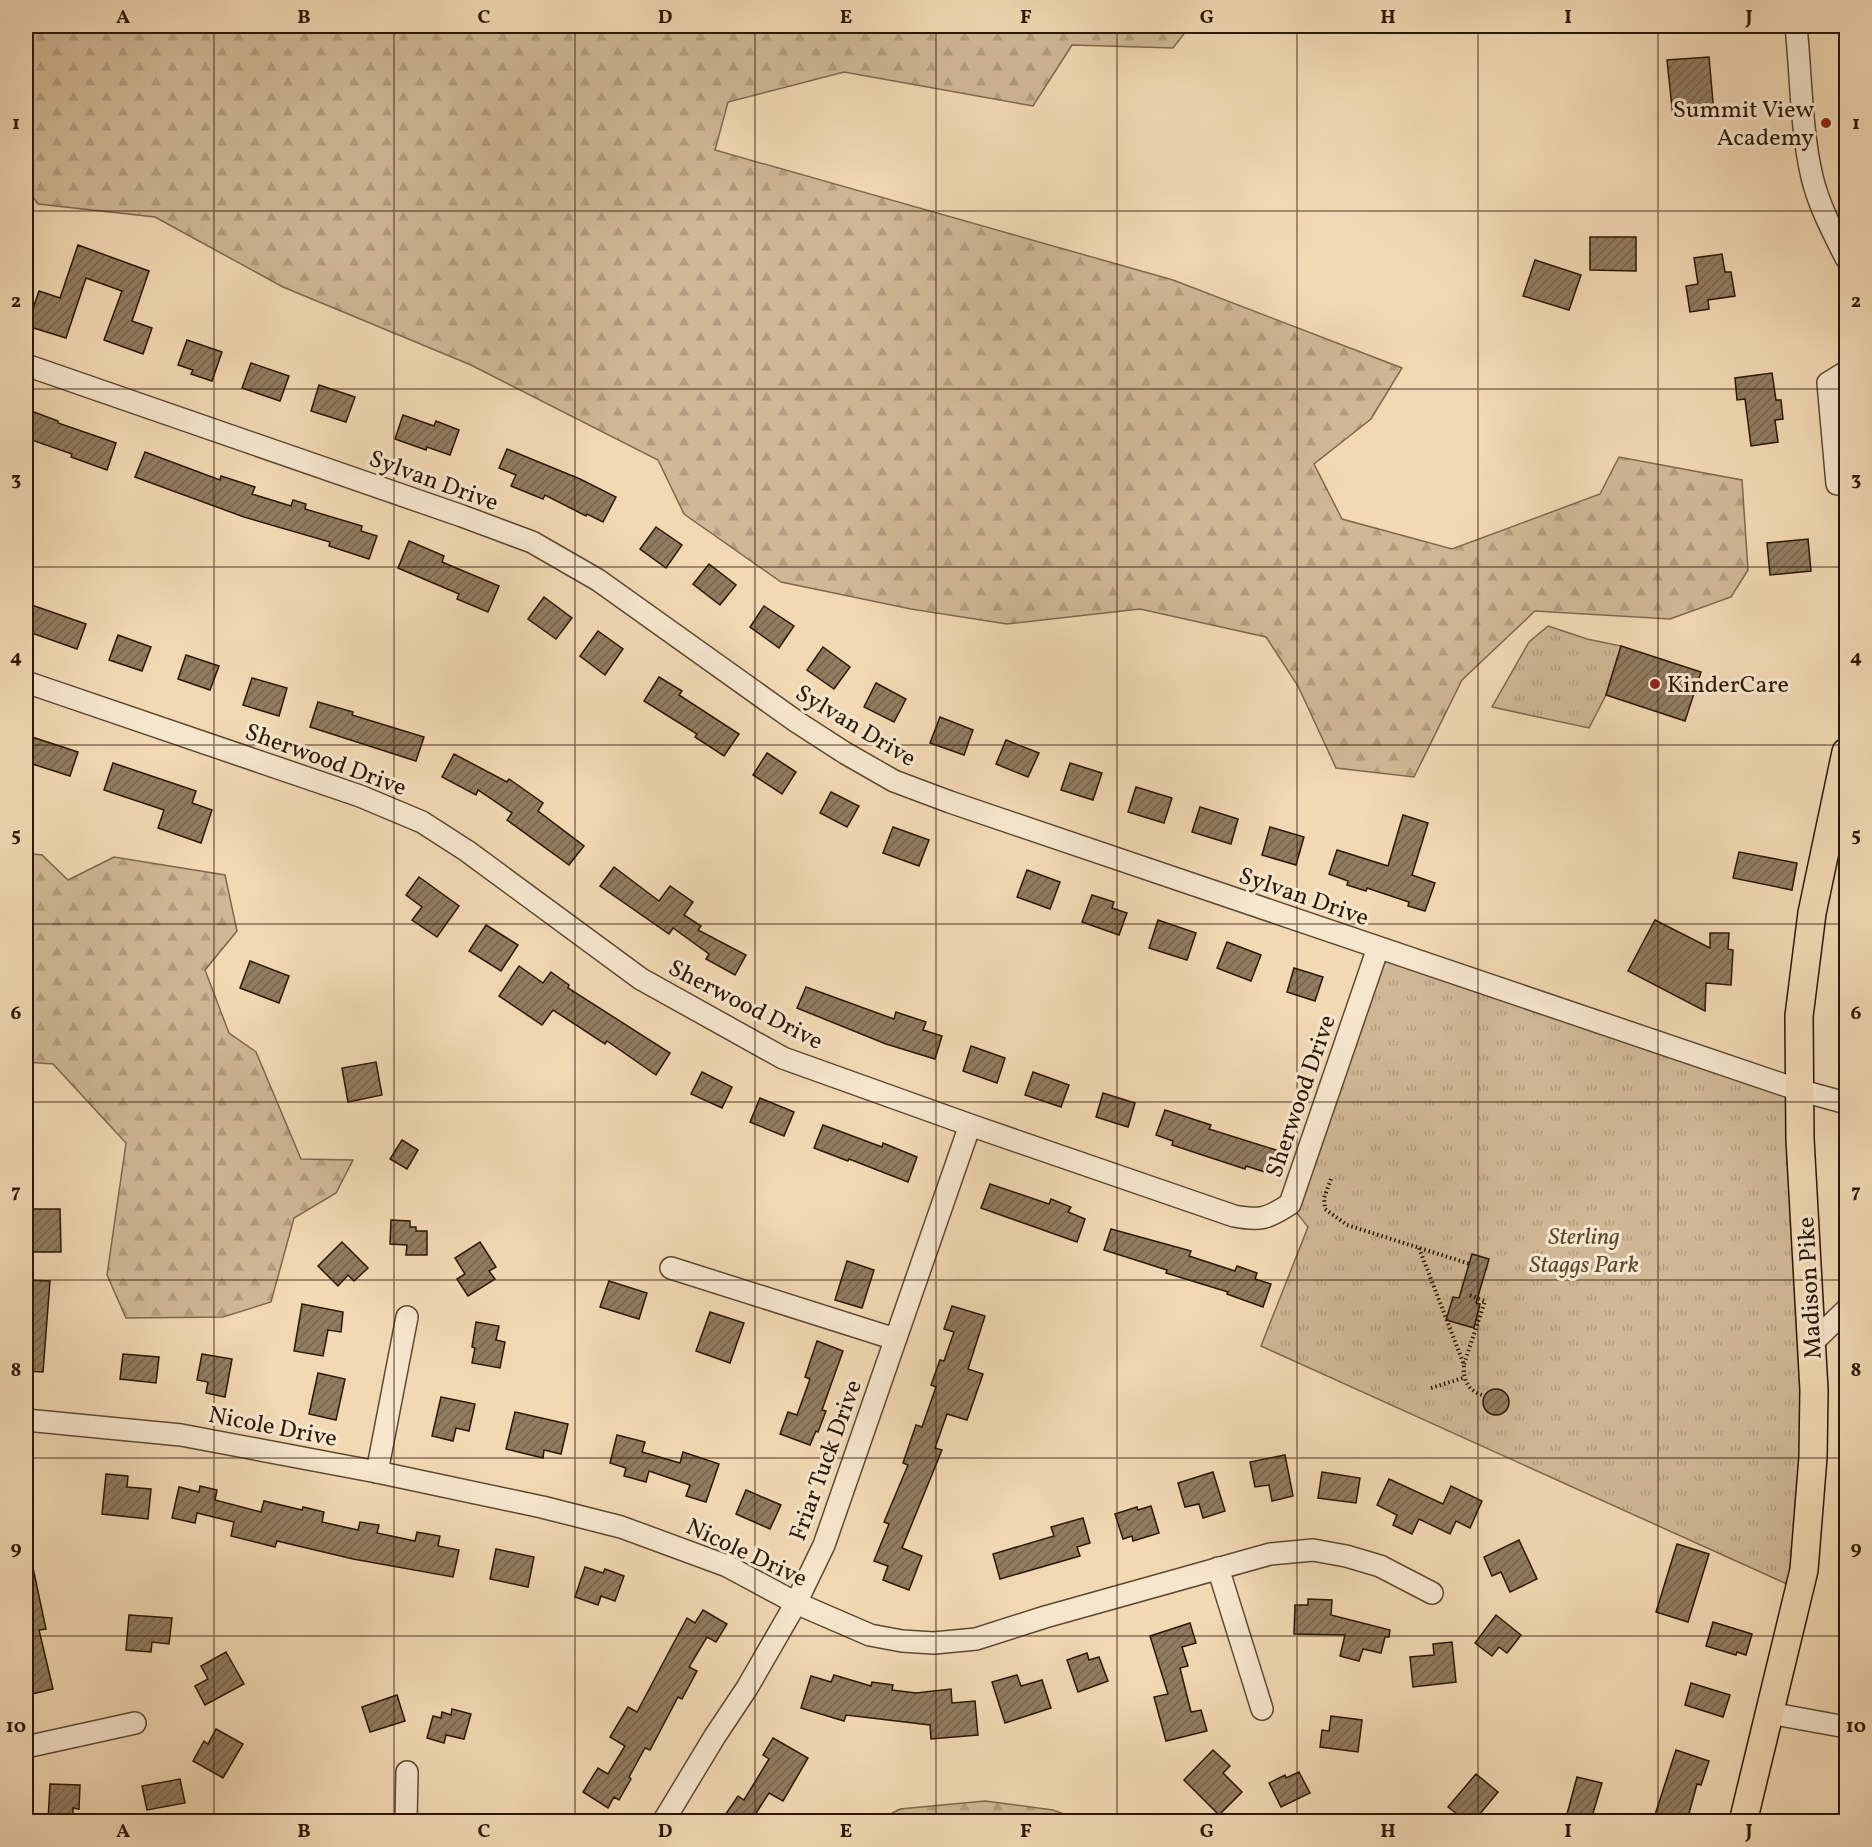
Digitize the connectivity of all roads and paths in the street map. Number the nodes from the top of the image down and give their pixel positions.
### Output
1 (1796, 26) edge
2 (1846, 258) edge
3 (26, 364) edge
4 (1846, 372) edge
5 (1837, 484) dead end
6 (26, 682) edge
7 (1846, 752) edge
8 (1378, 948) junction
9 (1799, 1090) junction
10 (1846, 1103) edge
11 (970, 1125) junction
12 (1331, 1179) dead end
13 (1419, 1248) junction
14 (1470, 1264) dead end
15 (671, 1268) dead end
16 (1469, 1295) dead end
17 (1846, 1310) edge
18 (407, 1317) dead end
19 (896, 1339) junction
20 (1811, 1344) junction
21 (1464, 1365) junction
22 (1463, 1378) junction
23 (1431, 1388) dead end
24 (1485, 1396) dead end
25 (26, 1420) edge
26 (377, 1472) junction
27 (1218, 1569) junction
28 (1432, 1593) dead end
29 (796, 1603) junction
30 (1262, 1709) dead end
31 (1770, 1713) junction
32 (135, 1723) dead end
33 (1846, 1727) edge
34 (26, 1747) edge
35 (407, 1772) dead end
36 (406, 1821) edge
37 (663, 1821) edge
38 (1743, 1821) edge

1 - 2 street
3 - 8 street, Sylvan Drive
4 - 5 street
6 - 11 street, Sherwood Drive
7 - 9 main road, Madison Pike
8 - 9 street, Sylvan Drive
8 - 11 street, Sherwood Drive
9 - 10 street, Sylvan Drive
9 - 20 main road, Madison Pike
11 - 19 street, Friar Tuck Drive
12 - 13 path
13 - 14 path
13 - 21 path
15 - 19 street
16 - 21 path
17 - 20 street
18 - 26 street
19 - 29 street, Friar Tuck Drive
20 - 31 main road, Madison Pike
21 - 22 path
22 - 23 path
22 - 24 path
25 - 26 street, Nicole Drive
26 - 29 street, Nicole Drive
27 - 28 street, Nicole Drive
27 - 29 street, Nicole Drive
27 - 30 street
29 - 37 street, Friar Tuck Drive
31 - 33 street
31 - 38 main road, Madison Pike
32 - 34 street
35 - 36 street

